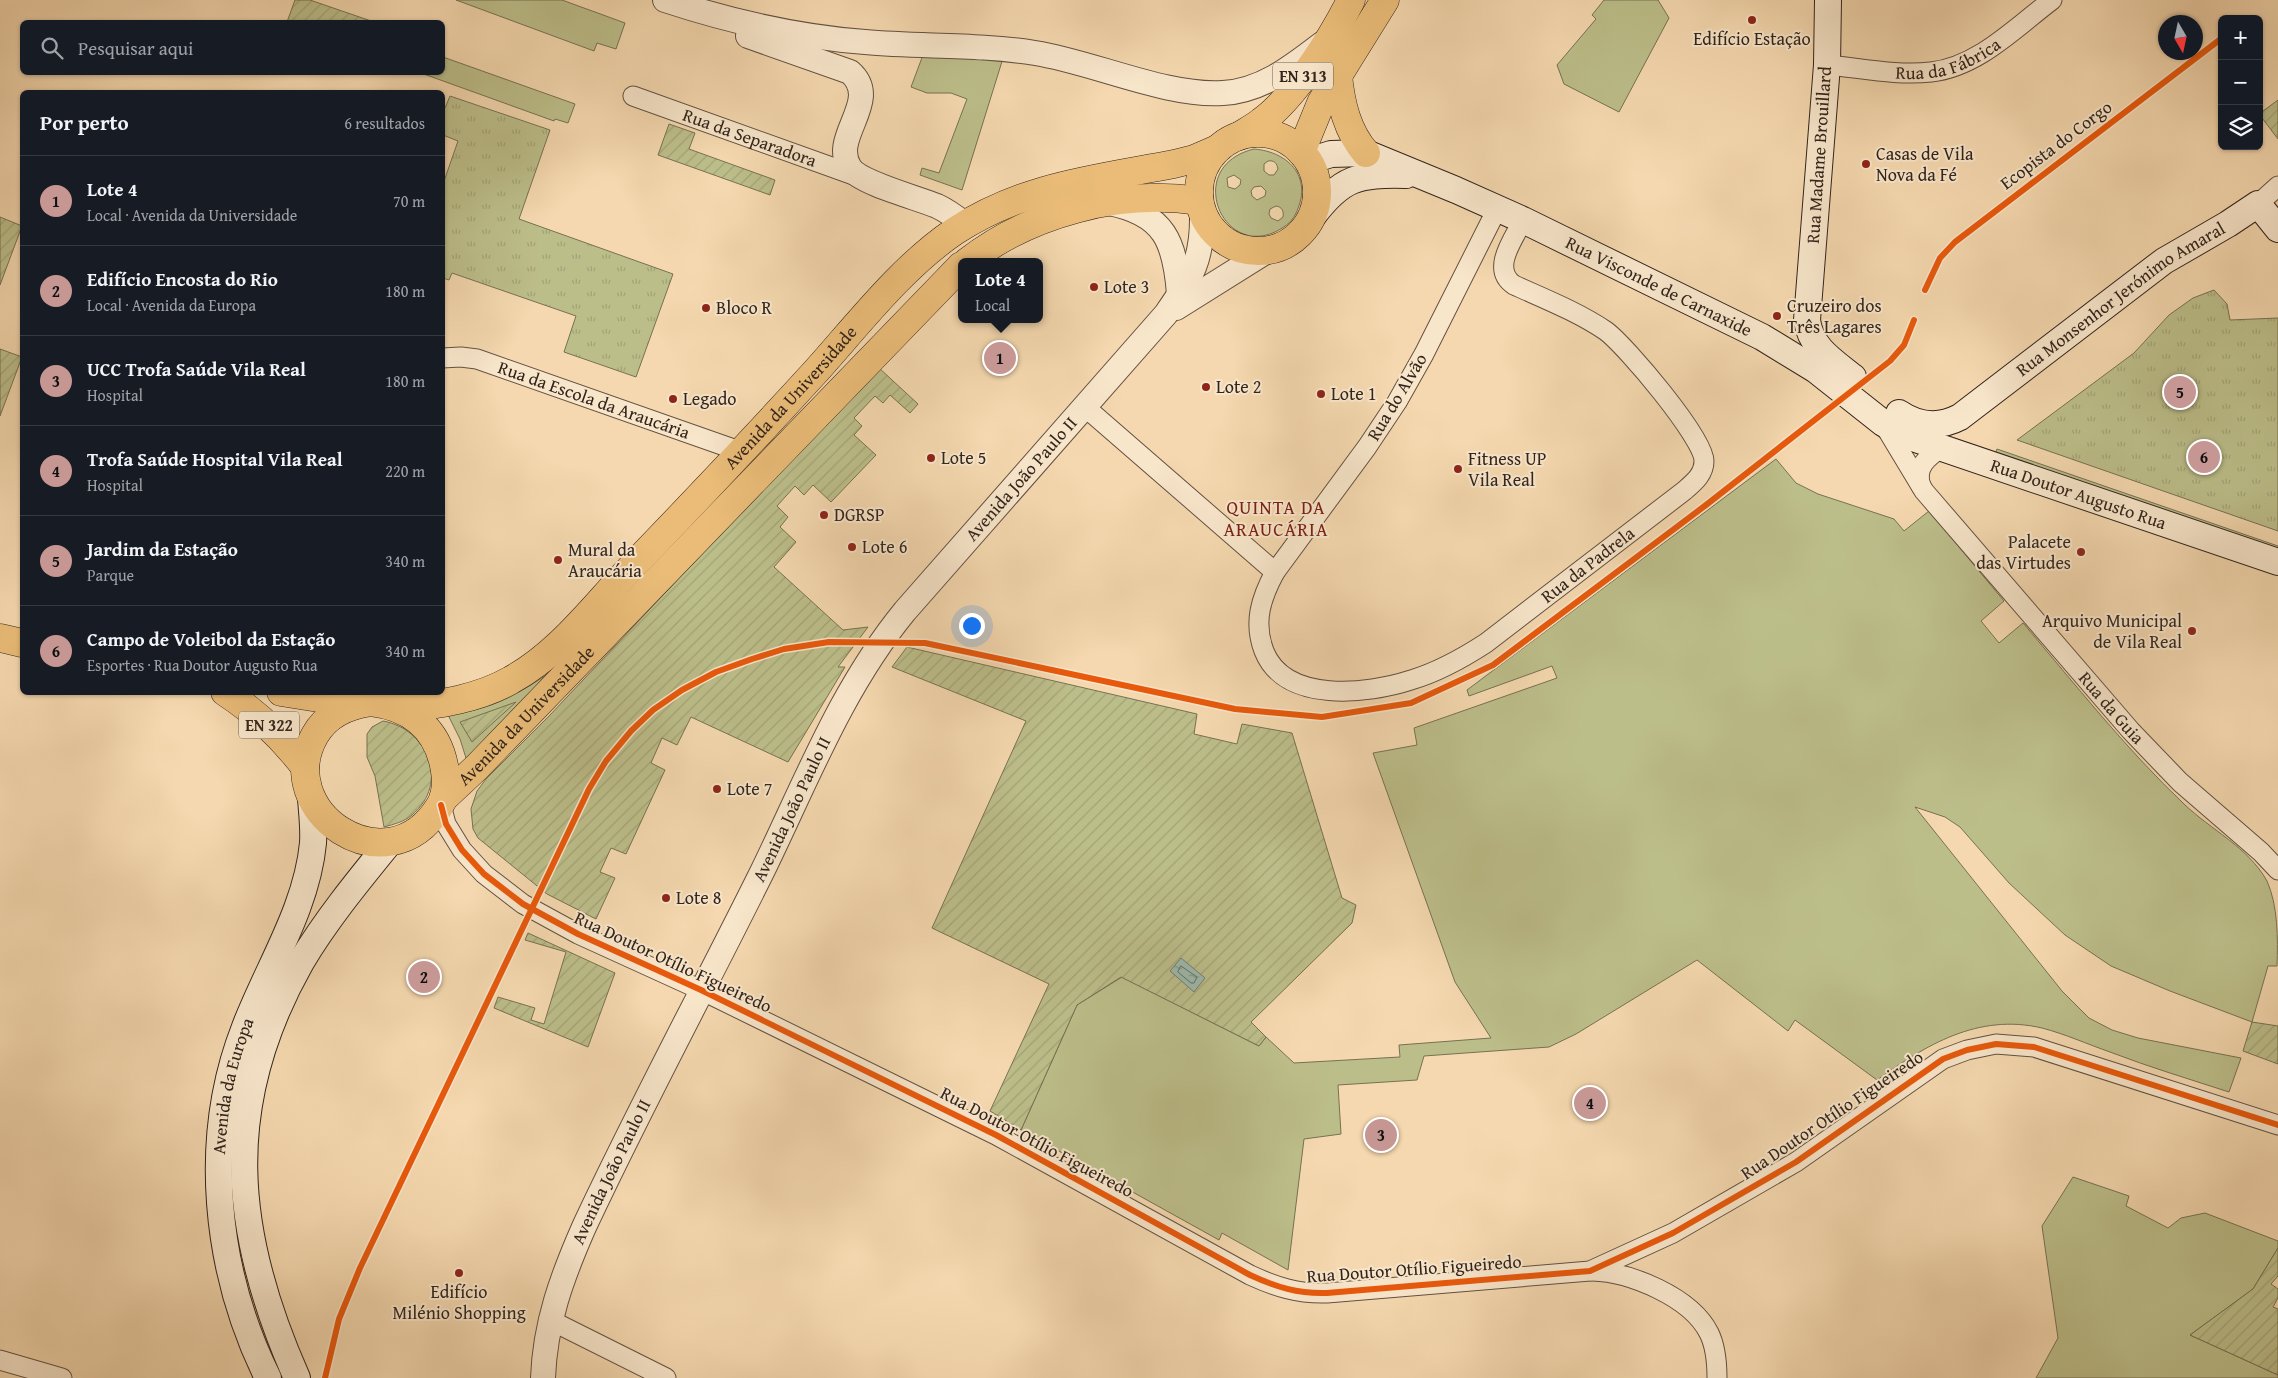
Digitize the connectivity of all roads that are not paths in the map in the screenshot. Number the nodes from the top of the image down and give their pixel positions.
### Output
1 (659, 0) edge
2 (665, 0) edge
3 (1351, 0) edge
4 (1385, 0) edge
5 (1828, 0) edge
6 (2052, 0) edge
7 (1328, 39) junction
8 (1827, 65) junction
9 (1338, 76) junction
10 (633, 96) dead end
11 (1227, 143) junction
12 (1366, 153) junction
13 (1305, 156) junction
14 (1420, 175) junction
15 (866, 179) junction
16 (2278, 186) edge
17 (1106, 202) junction
18 (2258, 204) junction
19 (1200, 207) junction
20 (1497, 209) junction
21 (1312, 217) junction
22 (1522, 220) junction
23 (966, 225) junction
24 (2278, 229) edge
25 (1267, 251) junction
26 (972, 258) edge
27 (958, 269) edge
28 (1180, 294) junction
29 (1808, 310) junction
30 (1166, 314) junction
31 (1770, 342) junction
32 (445, 358) edge
33 (1085, 407) junction
34 (1965, 414) junction
35 (1883, 423) junction
36 (1953, 451) junction
37 (742, 452) junction
38 (1921, 486) junction
39 (2278, 562) edge
40 (1275, 572) junction
41 (0, 638) edge
42 (20, 643) edge
43 (229, 695) edge
44 (300, 695) edge
45 (356, 704) junction
46 (402, 709) junction
47 (305, 767) junction
48 (311, 798) junction
49 (443, 801) junction
50 (389, 843) junction
51 (2278, 870) edge
52 (701, 990) junction
53 (2278, 1125) edge
54 (1590, 1271) junction
55 (550, 1320) junction
56 (0, 1360) edge
57 (62, 1378) edge
58 (268, 1378) edge
59 (297, 1378) edge
60 (543, 1378) edge
61 (670, 1378) edge
62 (1717, 1378) edge

1 - 15 street, Rua da Separadora
2 - 7 street
3 - 7 main road, Avenida da Universidade / EN 313
4 - 9 main road
5 - 8 main road, Rua Madame Brouillard
6 - 8 street, Rua da Fábrica
7 - 11 main road, Avenida da Universidade / EN 313
8 - 29 main road, Rua Madame Brouillard
9 - 12 main road
9 - 13 main road
10 - 15 street, Rua da Separadora
11 - 13 main road
11 - 19 main road, EN 313
11 - 23 main road, Avenida da Universidade
12 - 13 main road
12 - 14 main road, Rua Visconde de Carnaxide
13 - 21 main road
14 - 20 main road, Rua Visconde de Carnaxide
14 - 21 main road
15 - 23 street, Rua da Separadora
16 - 18 street, Rua Monsenhor Jerónimo Amaral
17 - 19 main road
17 - 26 main road
17 - 28 street
18 - 24 main road
18 - 34 main road, Rua Monsenhor Jerónimo Amaral
19 - 25 main road
19 - 28 street
20 - 22 main road, Rua Visconde de Carnaxide
20 - 40 street, Rua do Alvão
21 - 25 main road
22 - 31 main road, Rua Visconde de Carnaxide
22 - 40 street, Rua da Padrela
23 - 37 main road, Avenida da Universidade
25 - 30 street
27 - 49 main road, Avenida da Universidade
28 - 30 street
29 - 31 main road
29 - 34 main road, Rua Madame Brouillard
30 - 33 street, Avenida João Paulo II
31 - 35 main road, Rua Visconde de Carnaxide
32 - 37 street, Rua da Escola da Araucária
33 - 40 street
33 - 52 street, Avenida João Paulo II
34 - 36 main road
35 - 36 main road, Rua Doutor Augusto Rua
35 - 38 street, Rua da Guia
36 - 38 street
36 - 39 main road, Rua Doutor Augusto Rua
37 - 46 main road, Avenida da Universidade
38 - 51 street, Rua da Guia
41 - 42 main road
43 - 47 main road, EN 322
44 - 45 main road, EN 322
45 - 46 main road, EN 322
45 - 47 main road, EN 322
46 - 49 main road, EN 322
47 - 48 main road, EN 322
48 - 50 main road, EN 322
48 - 58 main road, Avenida da Europa
49 - 50 main road, EN 322
49 - 52 street, Rua Doutor Otílio Figueiredo
50 - 59 main road, Avenida da Europa
52 - 54 street, Rua Doutor Otílio Figueiredo
52 - 55 street, Avenida João Paulo II
53 - 54 street, Rua Doutor Otílio Figueiredo
54 - 62 street
55 - 60 street, Avenida João Paulo II
55 - 61 street
56 - 57 street

